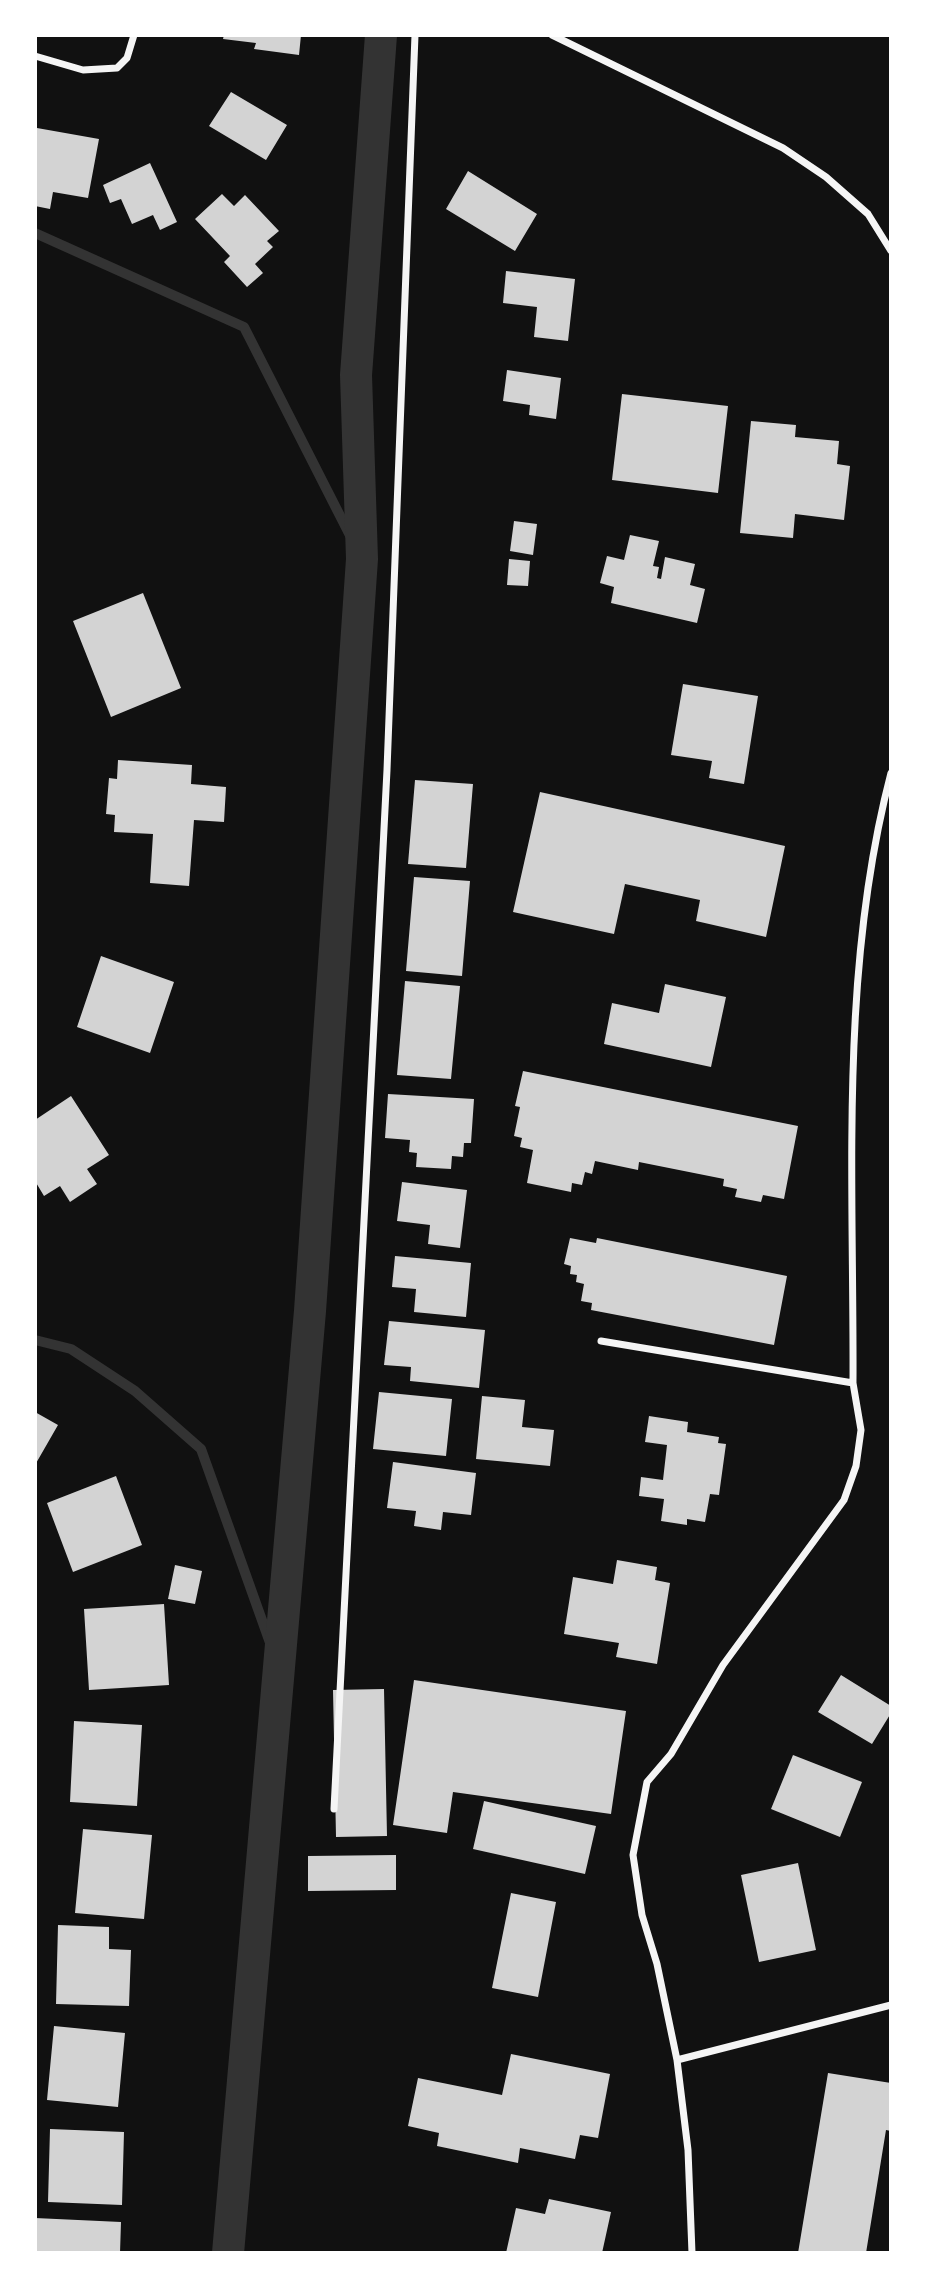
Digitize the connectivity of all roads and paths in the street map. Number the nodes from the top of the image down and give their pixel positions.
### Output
1 (134, 35) edge
2 (415, 35) edge
3 (552, 35) edge
4 (35, 56) edge
5 (891, 251) edge
6 (891, 773) edge
7 (601, 1341) dead end
8 (853, 1383) junction
9 (334, 1810) dead end
10 (891, 2005) edge
11 (677, 2060) junction
12 (692, 2253) edge

1 - 4 street
2 - 9 street
3 - 5 street
6 - 8 street
7 - 8 street
8 - 11 street
10 - 11 street
11 - 12 street

